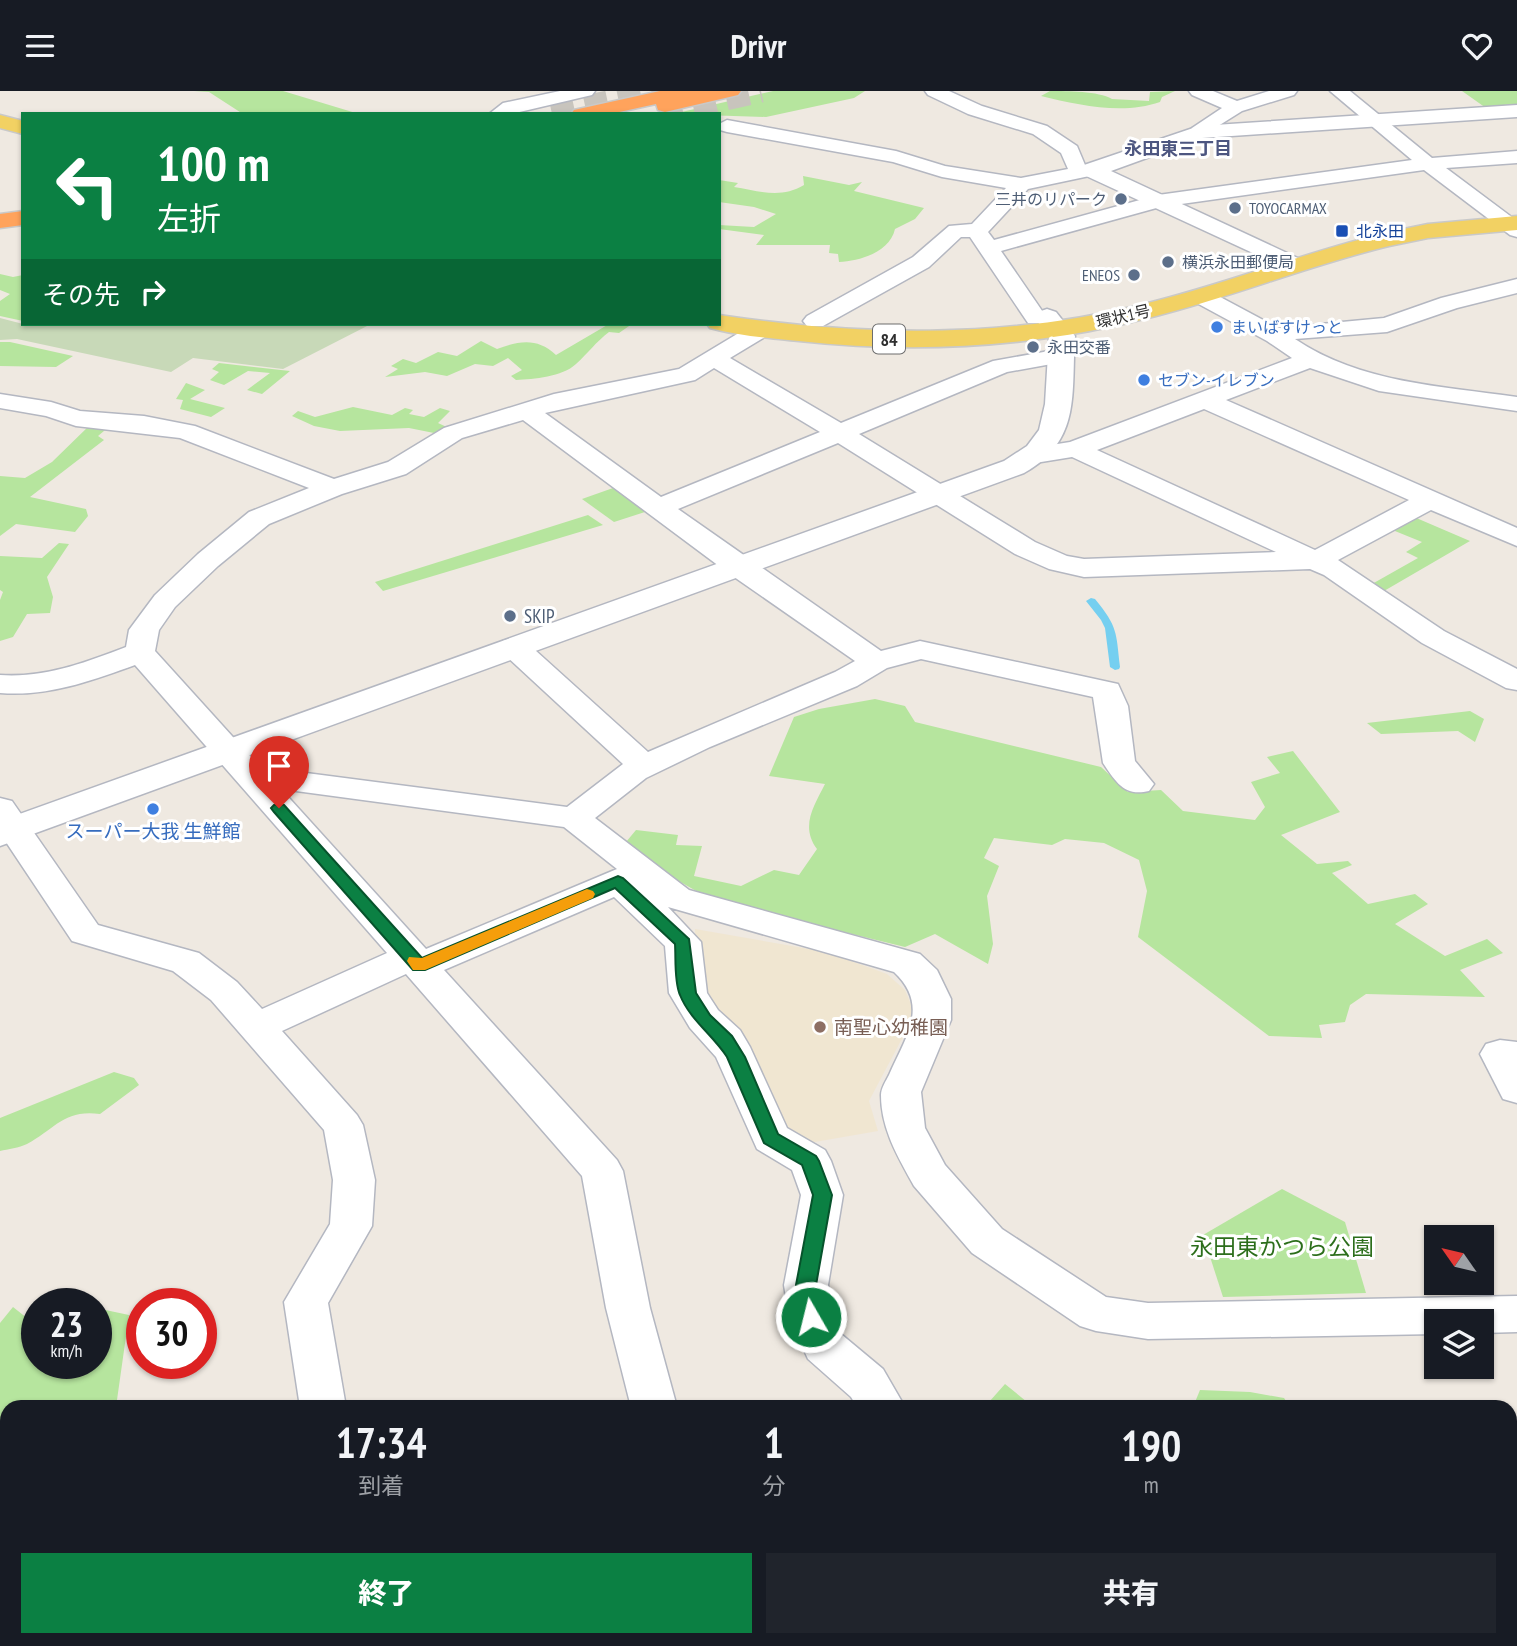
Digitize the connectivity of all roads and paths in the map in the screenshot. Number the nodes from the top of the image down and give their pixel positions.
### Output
1 (586, 91) edge
2 (688, 91) edge
3 (731, 91) edge
4 (934, 91) edge
5 (1198, 91) edge
6 (1288, 91) edge
7 (1339, 91) edge
8 (1236, 107) junction
9 (0, 110) edge
10 (1517, 110) edge
11 (501, 112) edge
12 (590, 112) edge
13 (639, 112) edge
14 (21, 116) edge
15 (0, 121) edge
16 (1376, 121) junction
17 (727, 126) dead end
18 (21, 127) edge
19 (1199, 132) junction
20 (1517, 157) edge
21 (1428, 164) junction
22 (1086, 171) junction
23 (1021, 184) junction
24 (1158, 201) junction
25 (21, 208) edge
26 (0, 211) edge
27 (21, 218) edge
28 (0, 221) edge
29 (1511, 221) edge
30 (983, 240) junction
31 (1285, 261) junction
32 (1517, 286) edge
33 (1201, 296) junction
34 (721, 309) edge
35 (815, 321) junction
36 (721, 323) edge
37 (760, 330) junction
38 (1050, 330) junction
39 (1275, 336) junction
40 (715, 359) junction
41 (1310, 360) junction
42 (1205, 400) junction
43 (0, 401) edge
44 (1517, 404) edge
45 (527, 411) junction
46 (838, 433) junction
47 (1075, 449) junction
48 (1035, 455) junction
49 (333, 488) junction
50 (940, 493) junction
51 (1429, 500) junction
52 (659, 508) junction
53 (1517, 538) edge
54 (1317, 560) junction
55 (737, 566) junction
56 (514, 647) junction
57 (140, 652) junction
58 (876, 662) junction
59 (1517, 681) edge
60 (0, 684) edge
61 (239, 763) junction
62 (644, 766) junction
63 (1137, 785) dead end
64 (574, 818) junction
65 (5, 823) edge
66 (630, 876) junction
67 (415, 961) junction
68 (257, 1027) junction
69 (1517, 1056) edge
70 (1517, 1089) edge
71 (1517, 1314) edge
72 (322, 1400) edge
73 (652, 1400) edge
74 (878, 1400) edge

1 - 11 street
2 - 12 highway
3 - 13 highway
4 - 22 street
5 - 8 street
6 - 8 street
7 - 16 street
8 - 19 street
9 - 14 main road
10 - 16 street
15 - 18 main road
16 - 19 street
16 - 21 street
17 - 23 street
19 - 22 street
20 - 21 street
21 - 24 street
21 - 29 street
22 - 23 street
22 - 24 street
23 - 30 street
24 - 30 street
24 - 31 street
25 - 26 highway
27 - 28 highway
29 - 31 main road, 環状1号 / 84
30 - 35 street
30 - 38 street
31 - 33 main road, 環状1号 / 84
31 - 38 main road, 環状1号 / 84
32 - 39 street
33 - 38 main road, 環状1号 / 84
33 - 39 street
34 - 35 main road, 環状1号 / 84
35 - 38 main road, 環状1号 / 84
36 - 37 main road, 環状1号 / 84
37 - 38 main road, 環状1号 / 84
37 - 40 street
38 - 46 street
38 - 48 street
39 - 41 street
40 - 45 street
40 - 46 street
41 - 42 street
41 - 44 street
42 - 47 street
42 - 51 street
43 - 49 street
45 - 49 street
45 - 52 street
46 - 50 street
46 - 52 street
47 - 48 street
47 - 54 street
48 - 50 street
49 - 57 street
50 - 54 street
50 - 55 street
51 - 53 street
51 - 54 street
52 - 55 street
54 - 59 street
55 - 56 street
55 - 58 street
56 - 61 street
56 - 62 street
57 - 60 street
57 - 61 street
58 - 62 street
58 - 63 street
61 - 64 street
61 - 65 street
61 - 67 street
62 - 64 street
64 - 66 street
65 - 68 street
66 - 67 street
66 - 71 street
66 - 74 street
67 - 68 street
67 - 73 street
68 - 72 street
69 - 70 street

